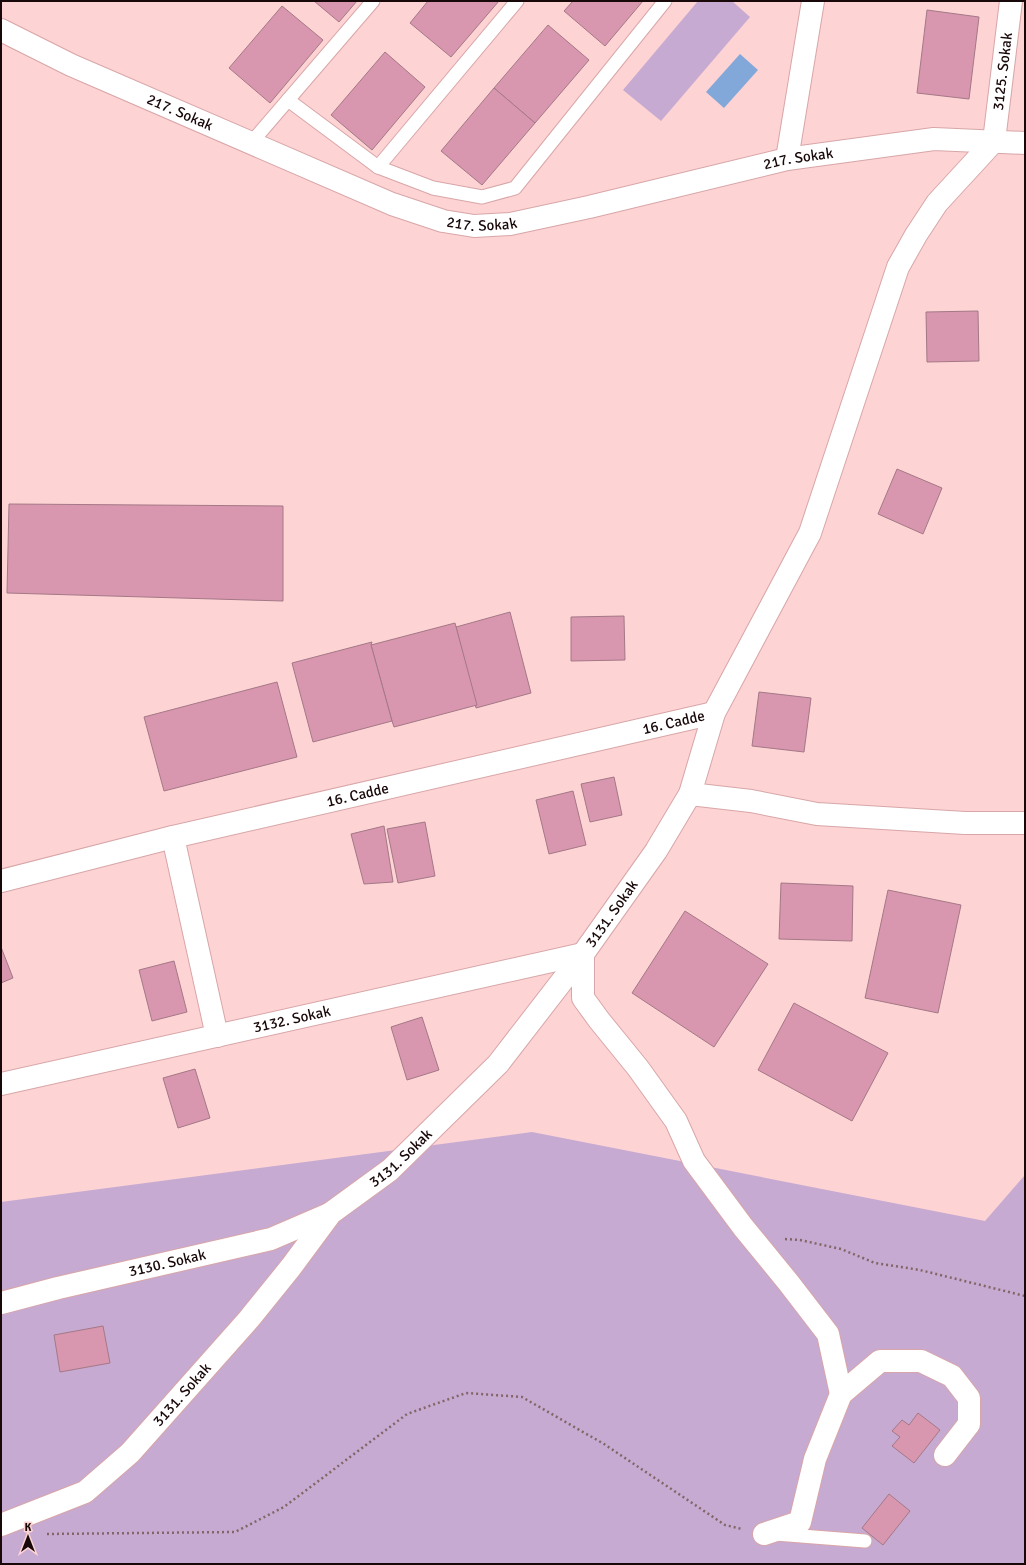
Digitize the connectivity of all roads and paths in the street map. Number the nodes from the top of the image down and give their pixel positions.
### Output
1 (373, 1) edge
2 (518, 1) edge
3 (665, 1) edge
4 (813, 1) edge
5 (1011, 1) edge
6 (1, 30) edge
7 (288, 100) junction
8 (994, 141) junction
9 (251, 143) junction
10 (1025, 143) edge
11 (787, 159) junction
12 (378, 167) junction
13 (714, 713) junction
14 (690, 794) junction
15 (1025, 822) edge
16 (173, 837) junction
17 (1, 881) edge
18 (583, 954) junction
19 (217, 1036) junction
20 (1, 1084) edge
21 (330, 1213) junction
22 (752, 1238) junction
23 (1025, 1296) edge
24 (1, 1303) edge
25 (841, 1394) junction
26 (945, 1455) dead end
27 (1, 1526) edge
28 (41, 1534) dead end
29 (764, 1534) junction
30 (865, 1541) dead end

1 - 7 lane
2 - 12 lane
3 - 12 lane
4 - 11 street
5 - 8 street, 3125. Sokak
6 - 9 street, 217. Sokak
7 - 9 lane
7 - 12 lane
8 - 10 street, 217. Sokak
8 - 11 street, 217. Sokak
8 - 13 street, 3131. Sokak
9 - 11 street, 217. Sokak
13 - 14 street, 3131. Sokak
13 - 16 street, 16. Cadde
14 - 15 street
14 - 18 street, 3131. Sokak
16 - 17 street, 16. Cadde
16 - 19 street
18 - 19 street, 3132. Sokak
18 - 21 street, 3131. Sokak
18 - 22 street
19 - 20 street, 3132. Sokak
21 - 24 street, 3130. Sokak
21 - 27 street, 3131. Sokak
22 - 23 path
22 - 25 street
25 - 26 street
25 - 29 street
28 - 29 path
29 - 30 lane

